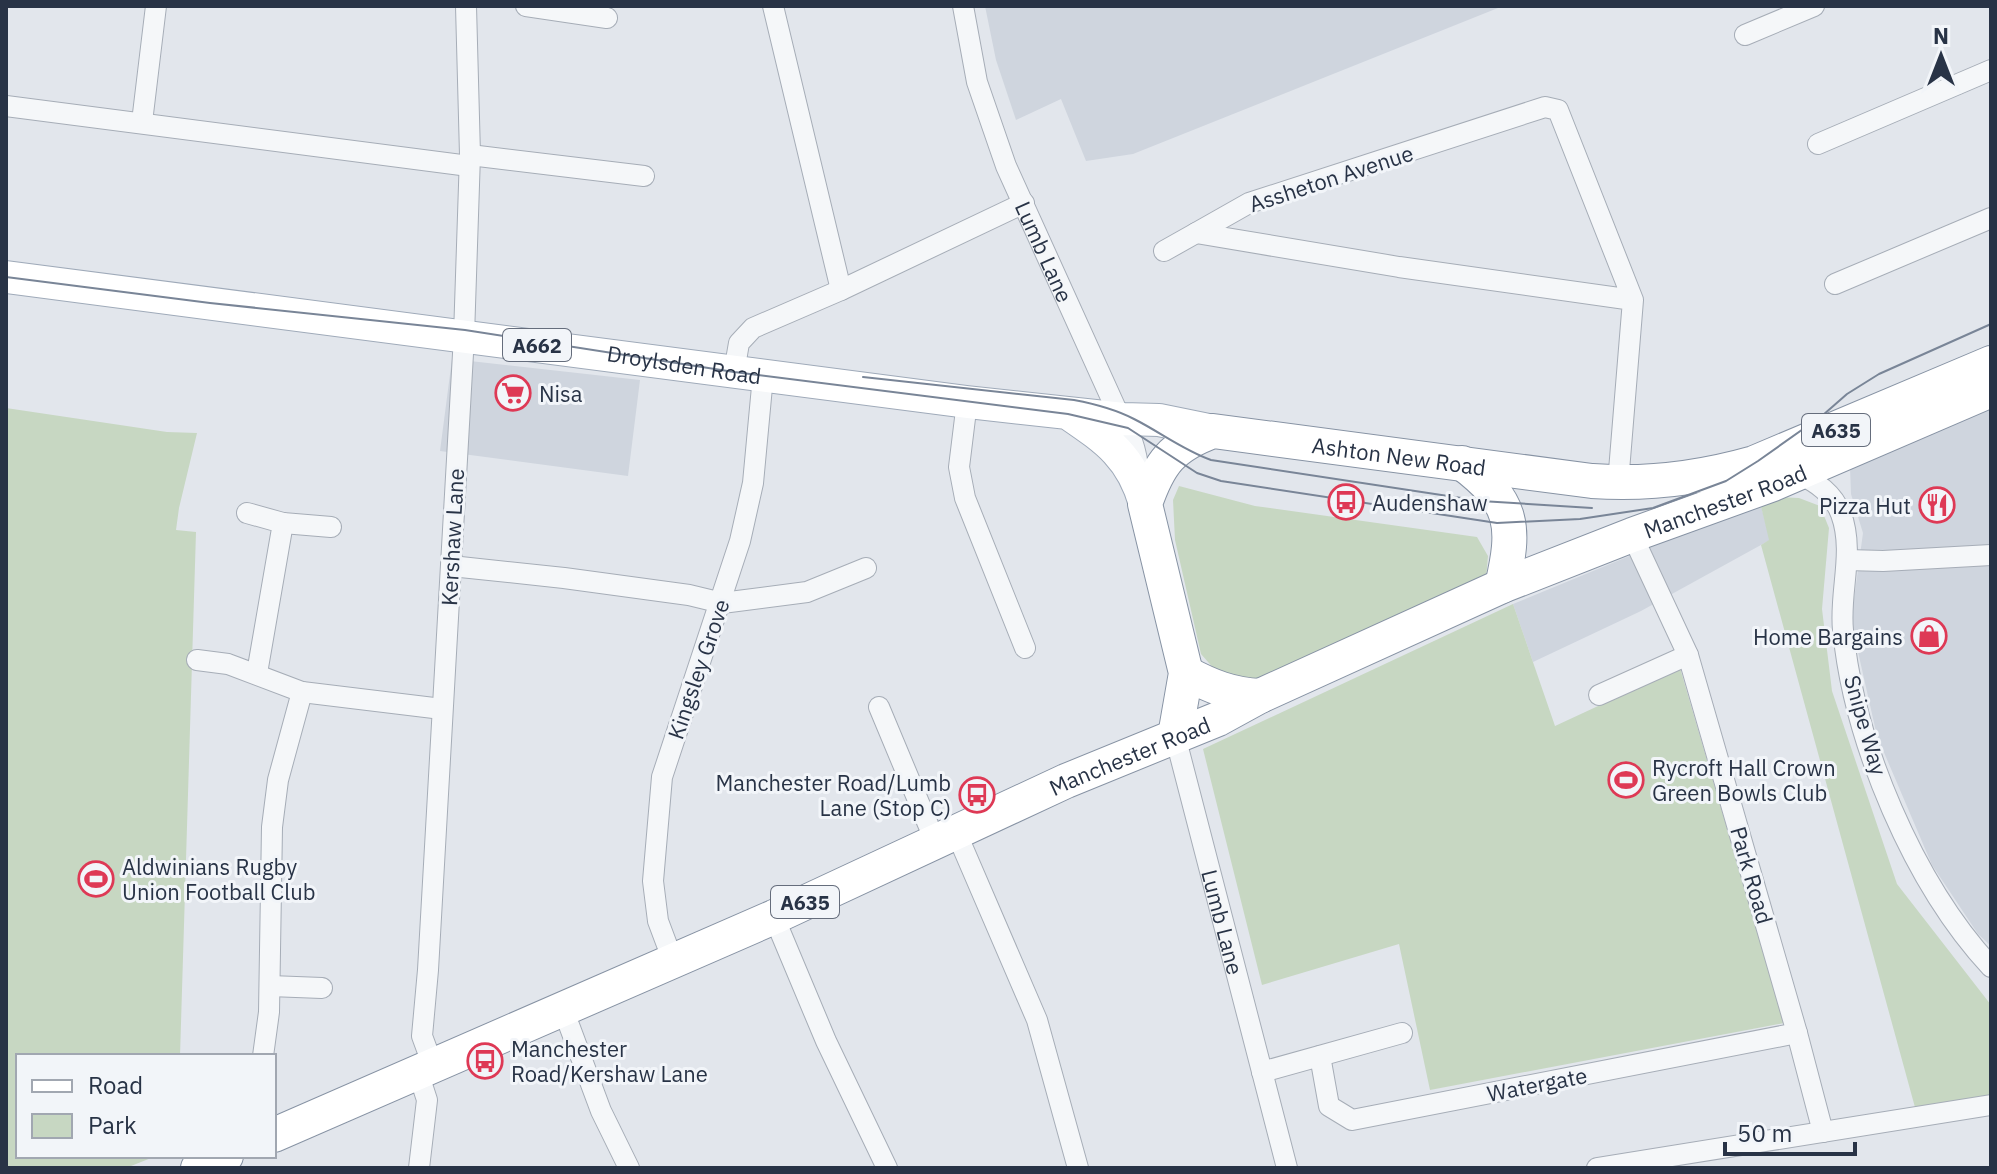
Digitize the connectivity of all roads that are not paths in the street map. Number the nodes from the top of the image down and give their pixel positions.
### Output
1 (156, 6) edge
2 (466, 6) edge
3 (526, 6) edge
4 (773, 6) edge
5 (963, 6) edge
6 (1814, 6) edge
7 (607, 18) dead end
8 (1745, 35) dead end
9 (1991, 70) edge
10 (6, 106) edge
11 (142, 122) junction
12 (1818, 144) dead end
13 (470, 160) junction
14 (644, 176) dead end
15 (1024, 203) junction
16 (1991, 218) edge
17 (1196, 233) junction
18 (1164, 251) dead end
19 (6, 277) edge
20 (1835, 284) dead end
21 (841, 290) junction
22 (1633, 300) junction
23 (464, 336) junction
24 (1991, 363) edge
25 (748, 374) junction
26 (1991, 390) edge
27 (967, 402) junction
28 (1068, 414) junction
29 (1123, 419) junction
30 (1213, 431) junction
31 (1462, 463) junction
32 (1798, 473) junction
33 (1676, 479) joint
34 (1618, 483) junction
35 (1143, 496) junction
36 (247, 513) dead end
37 (283, 523) junction
38 (331, 527) dead end
39 (1632, 535) junction
40 (1991, 555) edge
41 (1847, 560) junction
42 (451, 566) junction
43 (866, 568) dead end
44 (1502, 586) junction
45 (722, 603) junction
46 (1025, 648) dead end
47 (1688, 655) junction
48 (197, 660) dead end
49 (257, 673) junction
50 (1186, 673) junction
51 (302, 692) junction
52 (1599, 695) dead end
53 (1260, 696) junction
54 (879, 707) dead end
55 (442, 709) junction
56 (1175, 736) junction
57 (946, 836) junction
58 (774, 917) junction
59 (673, 961) junction
60 (1991, 967) edge
61 (270, 986) junction
62 (322, 988) dead end
63 (563, 1009) junction
64 (1402, 1033) dead end
65 (1797, 1033) junction
66 (263, 1054) edge
67 (1320, 1056) junction
68 (425, 1069) junction
69 (1262, 1072) junction
70 (1991, 1105) edge
71 (1823, 1132) junction
72 (276, 1134) edge
73 (221, 1158) edge
74 (198, 1168) edge
75 (419, 1168) edge
76 (629, 1168) edge
77 (887, 1168) edge
78 (1078, 1168) edge
79 (1287, 1168) edge
80 (1597, 1168) edge

1 - 11 street
2 - 13 street, Kershaw Lane
3 - 7 street
4 - 21 street
5 - 15 street, Lumb Lane
6 - 8 street
9 - 12 street
10 - 11 street
11 - 13 street
13 - 14 street
13 - 23 street, Kershaw Lane
15 - 21 street, Kingsley Grove
15 - 29 street, Lumb Lane
16 - 20 street
17 - 18 street
17 - 22 street, Assheton Avenue
17 - 22 street, Assheton Avenue
19 - 23 main road, Droylsden Road / A662
21 - 25 street, Kingsley Grove
22 - 34 street, Assheton Avenue
23 - 25 main road, Droylsden Road / A662
23 - 42 street, Kershaw Lane
24 - 33 highway, Manchester Road / A635
25 - 27 main road, Droylsden Road / A662
25 - 45 street, Kingsley Grove
26 - 32 highway, Manchester Road / A635
27 - 28 main road, Droylsden Road / A662
27 - 46 street
28 - 29 main road, Droylsden Road / A662
28 - 35 main road, Lumb Lane
29 - 30 main road, Ashton New Road / A635
29 - 35 street, Lumb Lane
30 - 31 highway, Ashton New Road / A635
30 - 35 highway
31 - 34 highway, Ashton New Road / A635
31 - 44 highway
32 - 39 highway, Manchester Road / A635
32 - 41 street, Snipe Way
33 - 34 highway, Ashton New Road / A635
34 - 39 highway
35 - 50 highway, Lumb Lane
36 - 37 street
37 - 38 street
37 - 49 street
39 - 44 highway, Manchester Road / A635
39 - 47 street, Park Road
40 - 41 street
41 - 60 street, Snipe Way
42 - 45 street
42 - 55 street, Kershaw Lane
43 - 45 street
44 - 53 highway, Manchester Road / A635
45 - 59 street, Kingsley Grove
47 - 52 street
47 - 65 street, Park Road
48 - 49 street
49 - 51 street
50 - 53 highway
50 - 56 highway, Lumb Lane
51 - 55 street
51 - 61 street
53 - 56 highway, Manchester Road / A635
54 - 57 street
55 - 68 street, Kershaw Lane
56 - 57 highway, Manchester Road / A635
56 - 69 street, Lumb Lane
57 - 58 highway, Manchester Road / A635
57 - 78 street
58 - 59 highway, Manchester Road / A635
58 - 77 street
59 - 63 highway, Manchester Road / A635
61 - 62 street
61 - 66 street
63 - 68 highway, Manchester Road / A635
63 - 76 street
64 - 67 street
65 - 67 street, Watergate
65 - 71 street, Park Road
67 - 69 street
68 - 72 highway, Manchester Road / A635
68 - 75 street, Kershaw Lane
69 - 79 street, Lumb Lane
70 - 71 street
71 - 80 street
73 - 74 highway

